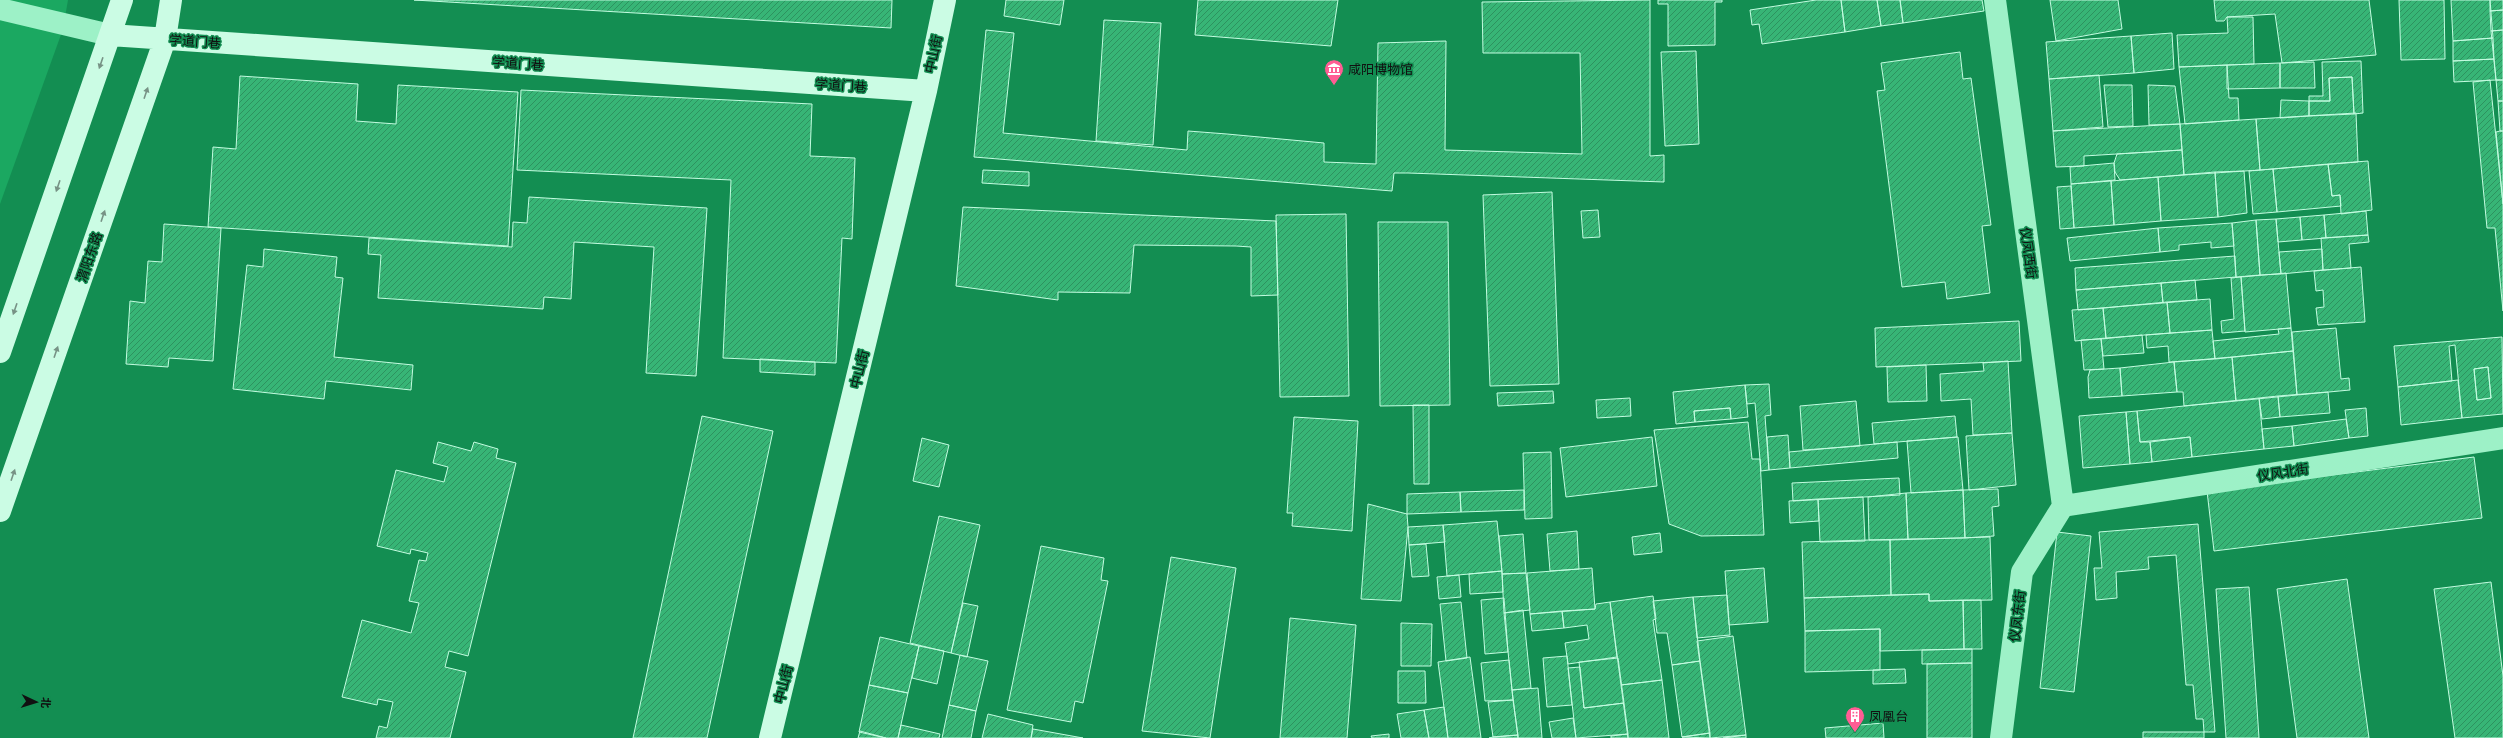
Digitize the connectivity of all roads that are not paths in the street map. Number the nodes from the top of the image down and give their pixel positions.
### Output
1 (122, 0) edge
2 (171, 0) edge
3 (945, 0) edge
4 (1995, 0) edge
5 (0, 10) edge
6 (110, 35) junction
7 (165, 39) junction
8 (926, 91) junction
9 (0, 352) edge
10 (2502, 443) edge
11 (2063, 506) junction
12 (0, 512) edge
13 (770, 738) edge
14 (2001, 738) edge

1 - 6 street
2 - 7 street, 渭阳东路
3 - 8 street, 中山街
4 - 11 street, 仪凤西街
5 - 6 street
6 - 7 street, 学道门巷
6 -> 9 street
7 - 8 street, 学道门巷
12 -> 7 street, 渭阳东路
8 - 13 street, 中山街
10 - 11 street, 仪风北街
11 - 14 street, 仪凤东街

